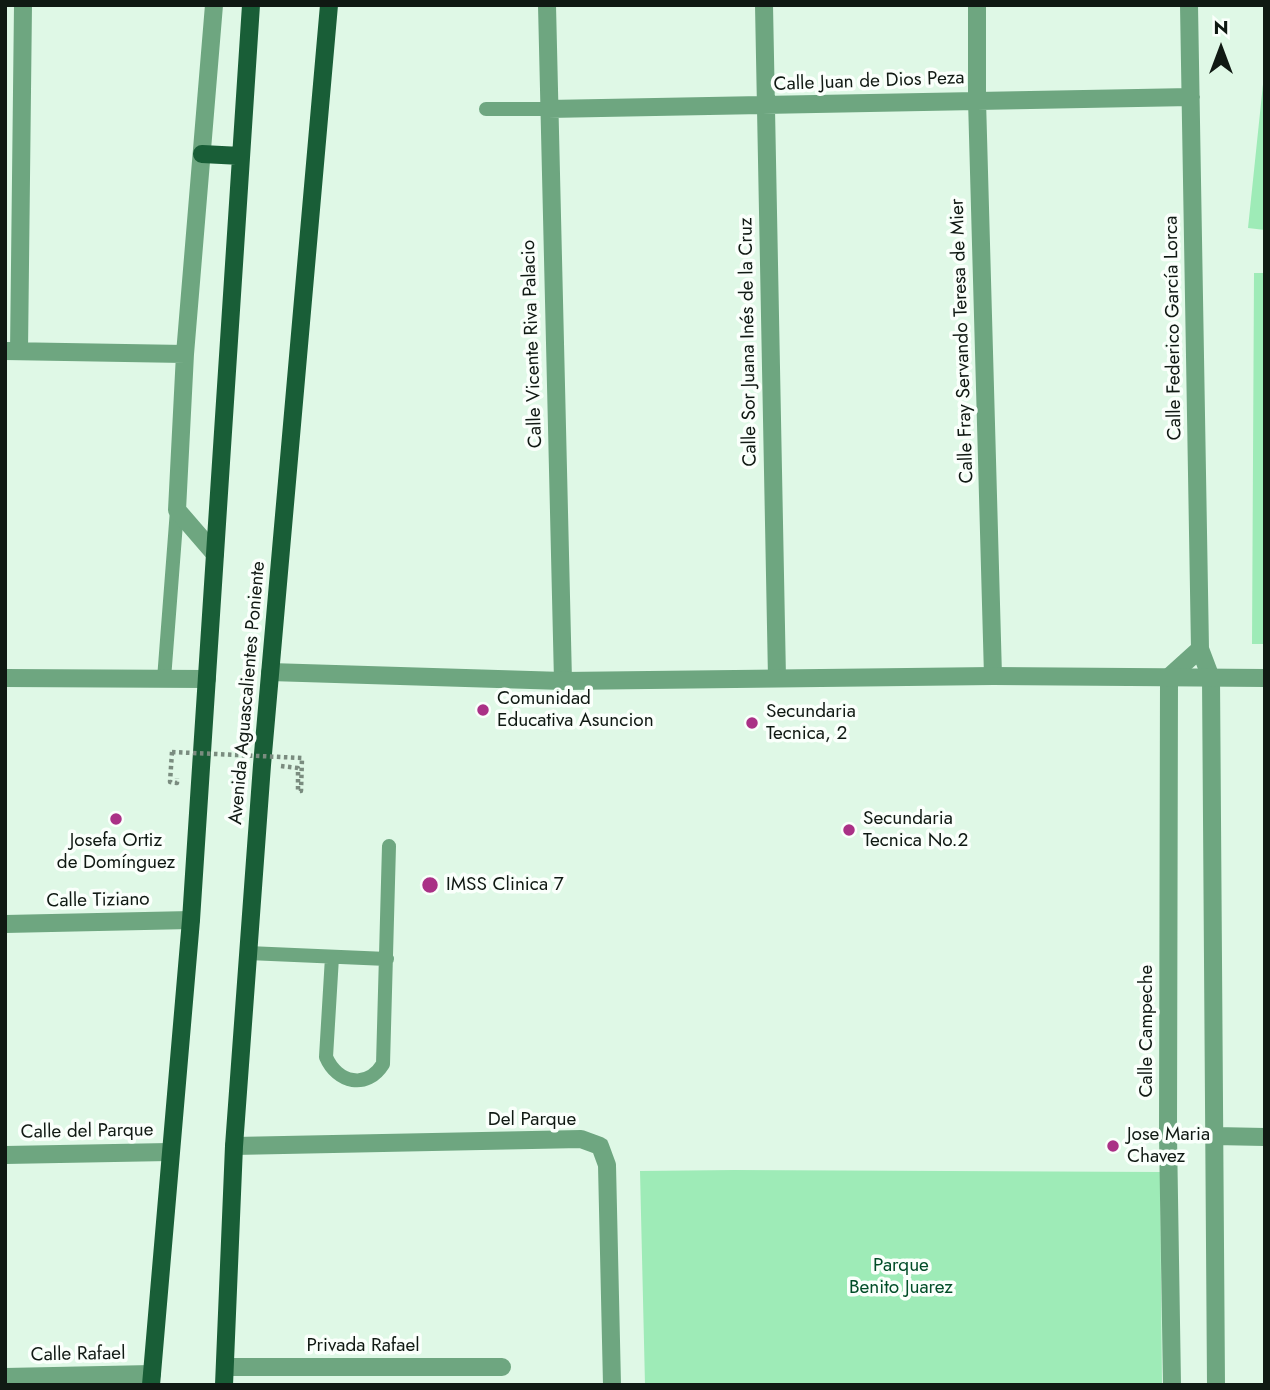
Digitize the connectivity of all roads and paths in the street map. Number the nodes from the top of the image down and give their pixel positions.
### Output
1 (23, 5) edge
2 (214, 5) edge
3 (251, 5) edge
4 (329, 5) edge
5 (547, 5) edge
6 (764, 5) edge
7 (977, 5) edge
8 (1189, 5) edge
9 (1191, 97) junction
10 (977, 100) junction
11 (765, 106) junction
12 (485, 109) dead end
13 (548, 109) junction
14 (13, 138) edge
15 (202, 153) junction
16 (241, 156) junction
17 (12, 351) edge
18 (185, 354) junction
19 (177, 510) junction
20 (215, 554) junction
21 (1200, 649) junction
22 (270, 672) junction
23 (993, 676) junction
24 (1169, 677) junction
25 (5, 678) edge
26 (777, 678) junction
27 (1211, 678) junction
28 (1265, 678) edge
29 (164, 679) junction
30 (207, 679) junction
31 (563, 681) junction
32 (299, 768) dead end
33 (178, 773) dead end
34 (389, 846) dead end
35 (191, 920) junction
36 (5, 924) edge
37 (248, 953) junction
38 (332, 957) junction
39 (387, 958) junction
40 (1215, 1136) junction
41 (1265, 1137) edge
42 (234, 1146) junction
43 (169, 1152) junction
44 (5, 1155) edge
45 (502, 1367) dead end
46 (225, 1376) edge
47 (5, 1377) edge
48 (612, 1379) edge
49 (151, 1380) edge
50 (1172, 1385) edge
51 (1216, 1385) edge

1 - 14 street
2 - 15 street
3 - 16 main road, Avenida Aguascalientes Poniente
4 - 22 main road, Avenida Aguascalientes Poniente
5 - 13 street, Calle Vicente Riva Palacio
6 - 11 street, Calle Sor Juana Inés de la Cruz
7 - 10 street, Calle Fray Servando Teresa de Mier
8 - 9 street, Calle Federico García Lorca
9 - 10 street, Calle Juan de Dios Peza
9 - 21 street, Calle Federico García Lorca
10 - 11 street, Calle Juan de Dios Peza
10 - 23 street, Calle Fray Servando Teresa de Mier
11 - 13 street, Calle Juan de Dios Peza
11 - 26 street, Calle Sor Juana Inés de la Cruz
12 - 13 lane
13 - 31 street, Calle Vicente Riva Palacio
14 - 17 street
15 - 16 main road
15 - 18 street
16 - 20 main road, Avenida Aguascalientes Poniente
17 - 18 street
18 - 19 street
19 - 20 street
19 - 29 lane
20 - 30 main road, Avenida Aguascalientes Poniente
21 - 24 street
21 - 27 street, Calle Federico García Lorca
22 - 31 street
22 - 37 main road, Avenida Aguascalientes Poniente
23 - 24 street
23 - 26 street
24 - 27 street
24 - 50 street, Calle Campeche
25 - 29 street
26 - 31 street
27 - 28 street
27 - 40 street
29 - 30 street
30 - 35 main road, Avenida Aguascalientes Poniente
32 - 33 path, bridge
34 - 39 lane
35 - 36 street, Calle Tiziano
35 - 43 main road, Avenida Aguascalientes Poniente
37 - 38 lane
37 - 42 main road, Avenida Aguascalientes Poniente
38 - 39 lane
38 - 39 lane
40 - 41 street
40 - 51 street
42 - 46 main road, Avenida Aguascalientes Poniente
42 - 48 street, Del Parque
43 - 44 street, Calle del Parque
43 - 49 main road, Avenida Aguascalientes Poniente
45 - 46 street, Privada Rafael
47 - 49 street, Calle Rafael

